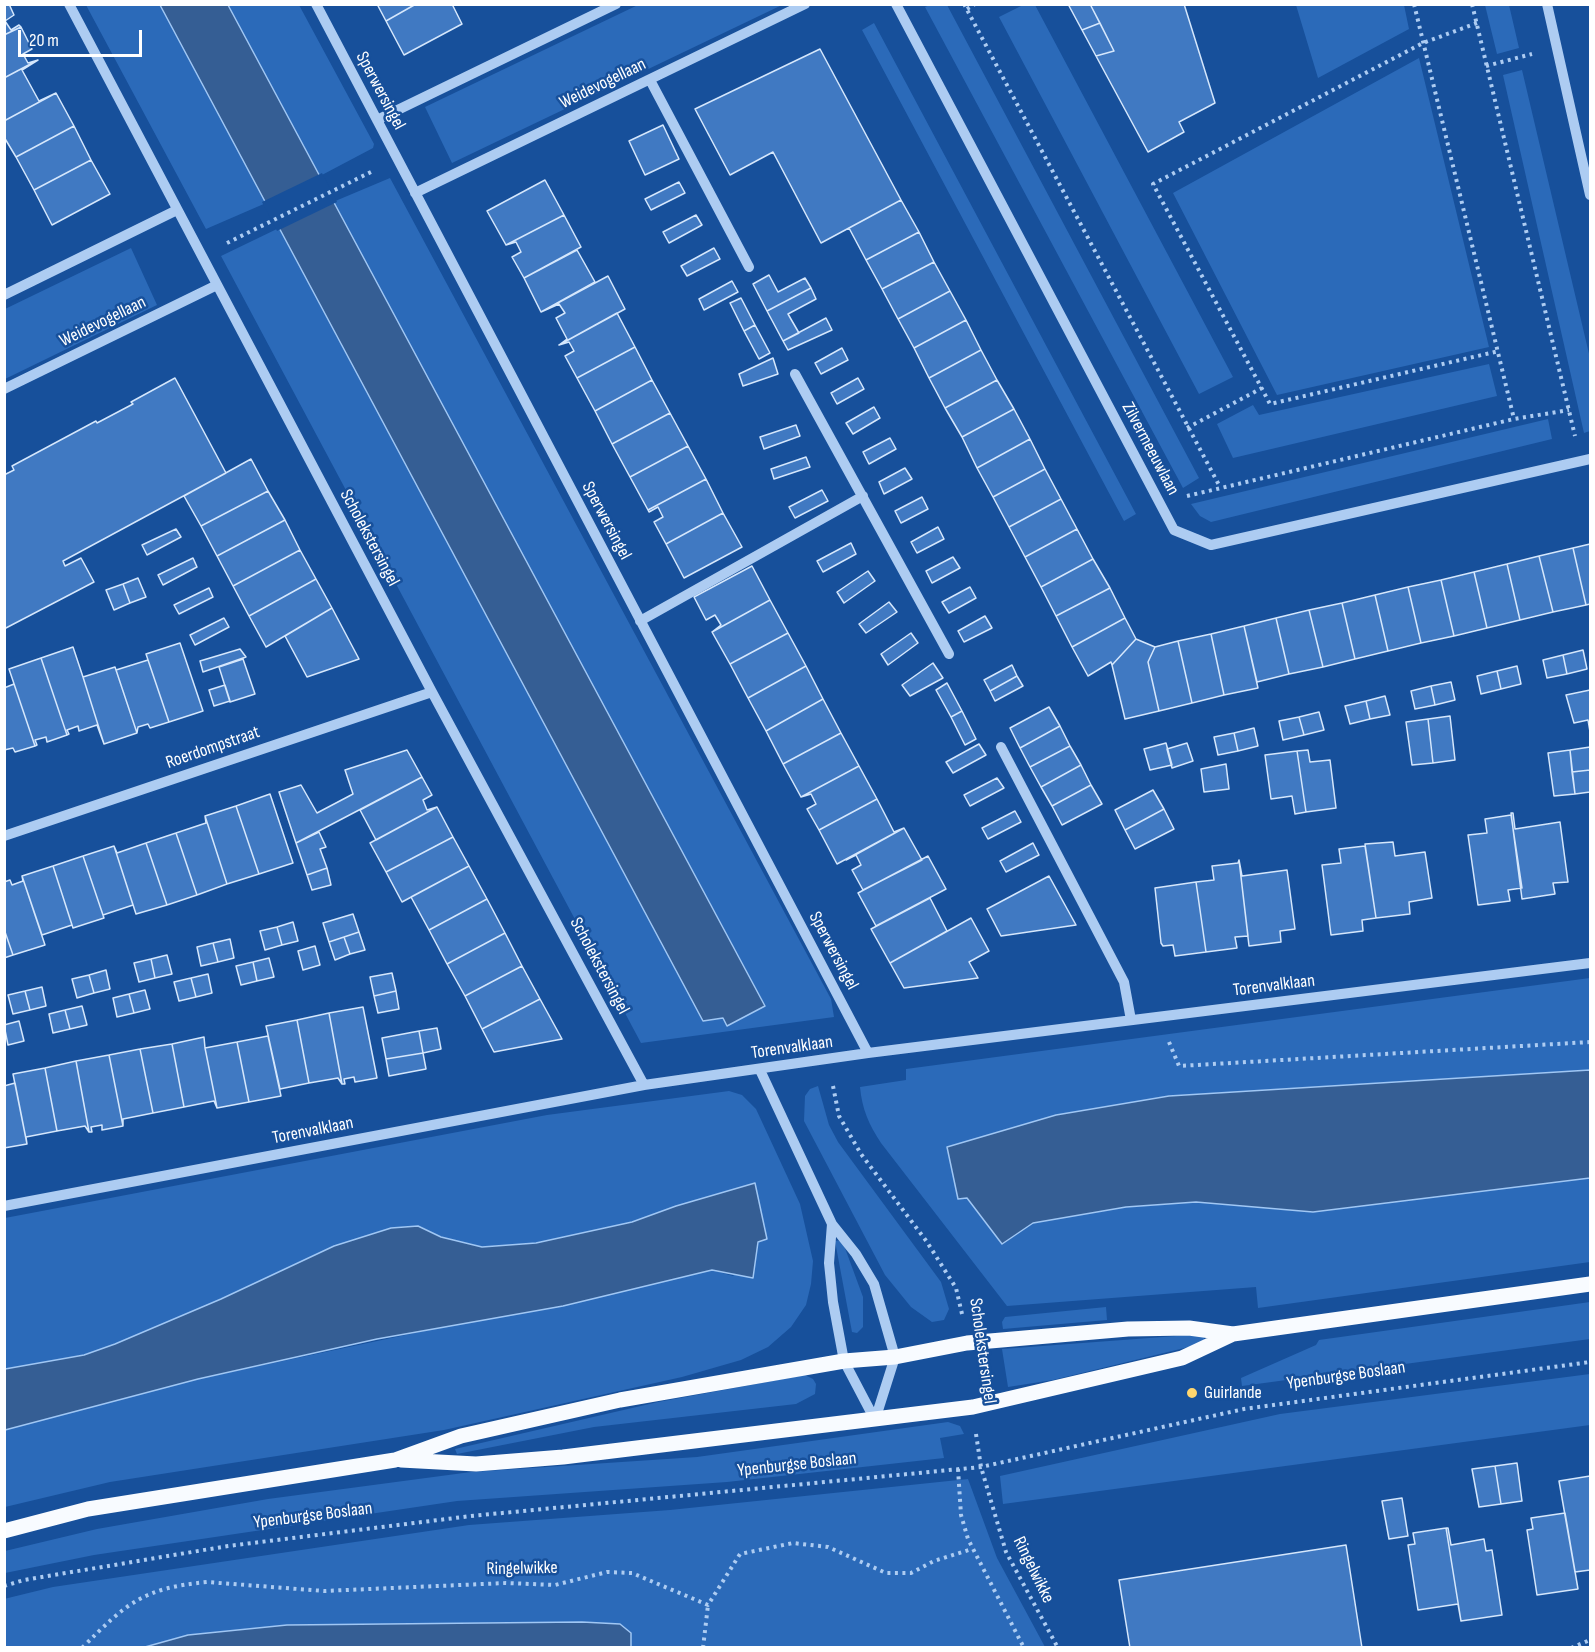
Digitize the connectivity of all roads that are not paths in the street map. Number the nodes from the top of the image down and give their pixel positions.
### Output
1 (69, 4) edge
2 (316, 4) edge
3 (805, 4) edge
4 (896, 4) edge
5 (1547, 4) edge
6 (609, 6) edge
7 (651, 80) junction
8 (377, 120) junction
9 (415, 193) junction
10 (1590, 195) edge
11 (177, 210) junction
12 (749, 267) dead end
13 (217, 285) junction
14 (4, 295) edge
15 (795, 374) dead end
16 (4, 389) edge
17 (1585, 460) edge
18 (863, 496) junction
19 (640, 621) junction
20 (950, 654) dead end
21 (432, 692) junction
22 (1001, 747) dead end
23 (4, 836) edge
24 (1590, 963) edge
25 (1131, 1020) junction
26 (868, 1053) junction
27 (760, 1070) junction
28 (644, 1085) junction
29 (4, 1206) edge
30 (832, 1224) junction
31 (1590, 1284) edge
32 (1233, 1334) junction
33 (895, 1357) junction
34 (844, 1360) junction
35 (875, 1420) junction
36 (395, 1460) junction
37 (4, 1532) edge

1 - 11 street, Scholekstersingel
2 - 8 street, Sperwersingel
3 - 7 street, Weidevogellaan
4 - 17 street, Zilvermeeuwlaan
5 - 10 street
6 - 8 street
7 - 9 street, Weidevogellaan
7 - 12 street
8 - 9 street, Sperwersingel
9 - 19 street, Sperwersingel
11 - 13 street, Scholekstersingel
11 - 14 street
13 - 16 street, Weidevogellaan
13 - 21 street, Scholekstersingel
15 - 18 street
18 - 19 street
18 - 20 street
19 - 26 street, Sperwersingel
21 - 23 street, Roerdompstraat
21 - 28 street, Scholekstersingel
22 - 25 street
24 - 25 street, Torenvalklaan
25 - 26 street, Torenvalklaan
26 - 27 street, Torenvalklaan
27 - 28 street, Torenvalklaan
27 - 30 street
28 - 29 street, Torenvalklaan
30 - 33 street
30 - 34 street
31 - 32 main road, Ypenburgse Boslaan
32 - 33 main road, Ypenburgse Boslaan
32 - 35 main road, Ypenburgse Boslaan
33 - 34 main road, Ypenburgse Boslaan
33 - 35 street
34 - 35 street
34 - 36 main road, Ypenburgse Boslaan
35 - 36 main road, Ypenburgse Boslaan
36 - 37 main road, Ypenburgse Boslaan

